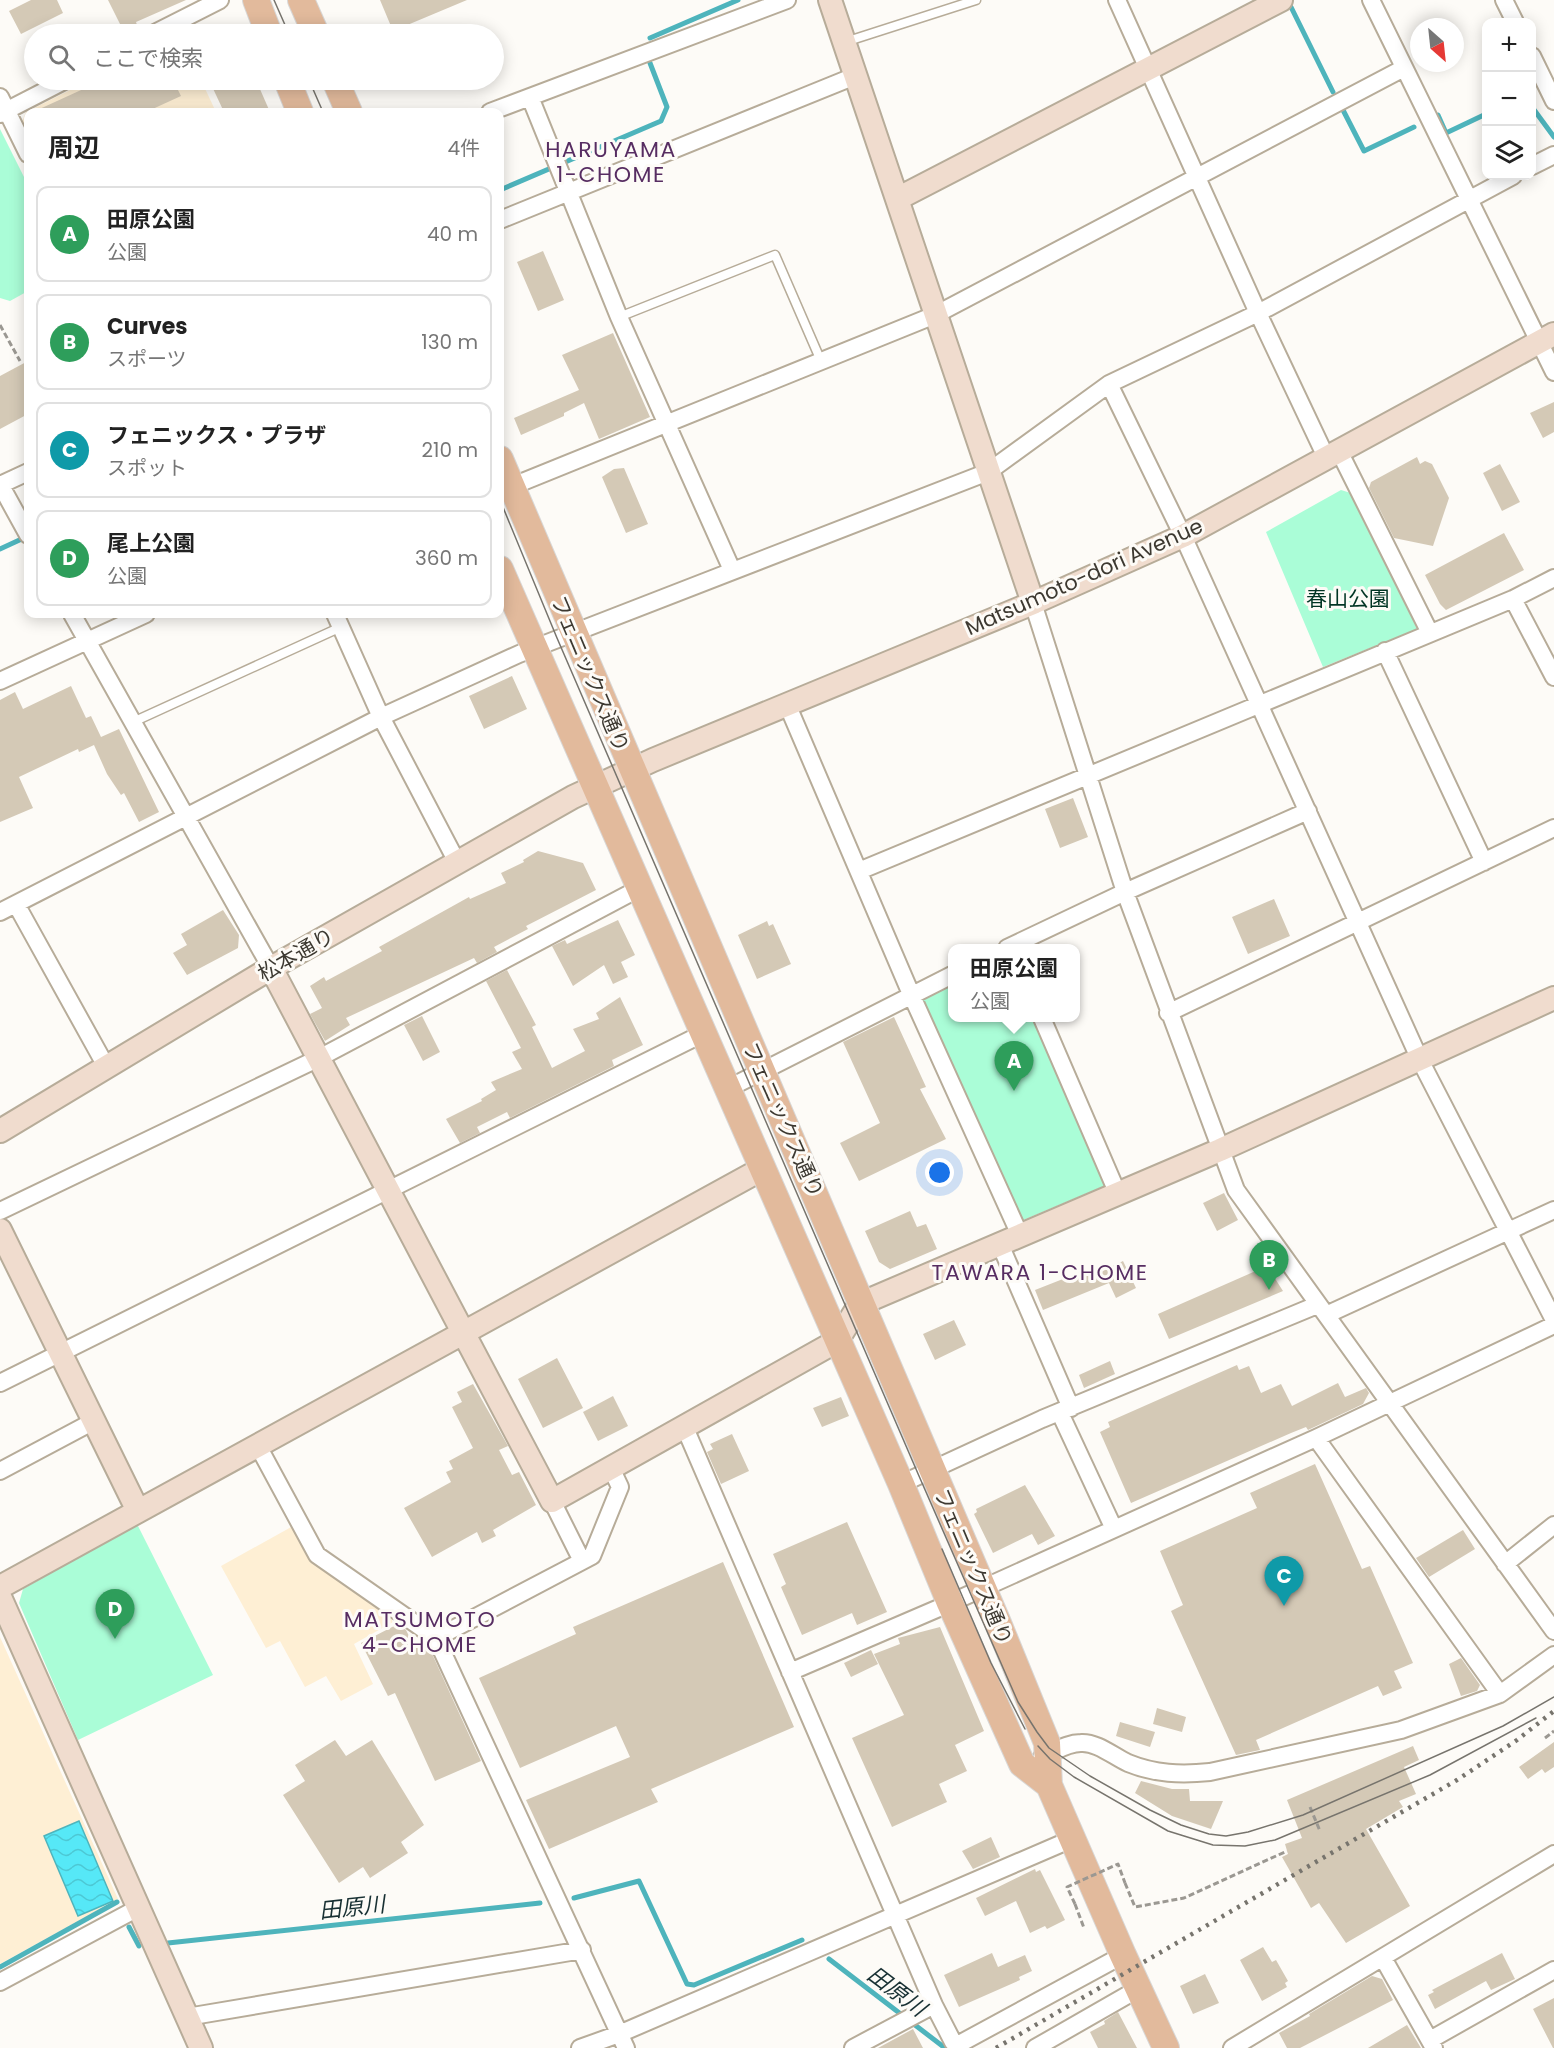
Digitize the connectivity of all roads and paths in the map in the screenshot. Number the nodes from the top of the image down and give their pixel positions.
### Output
1 (220, 0) edge
2 (256, 0) edge
3 (301, 0) edge
4 (787, 0) edge
5 (830, 0) edge
6 (976, 0) edge
7 (1117, 0) edge
8 (1281, 0) edge
9 (1371, 0) edge
10 (1504, 0) edge
11 (1513, 18) edge
12 (173, 24) edge
13 (265, 24) edge
14 (312, 24) edge
15 (843, 42) junction
16 (1536, 64) edge
17 (1404, 68) junction
18 (1149, 69) junction
19 (855, 76) junction
20 (42, 90) edge
21 (291, 90) edge
22 (346, 90) edge
23 (530, 97) junction
24 (1554, 101) edge
25 (2, 107) edge
26 (298, 108) edge
27 (349, 108) edge
28 (501, 108) edge
29 (24, 147) edge
30 (1554, 155) edge
31 (1536, 164) edge
32 (1197, 176) junction
33 (1505, 180) edge
34 (567, 191) junction
35 (897, 199) junction
36 (1467, 199) junction
37 (504, 218) edge
38 (1258, 312) junction
39 (935, 315) junction
40 (619, 317) junction
41 (0, 325) edge
42 (4, 333) junction
43 (0, 335) edge
44 (1546, 338) edge
45 (20, 361) dead end
46 (821, 361) junction
47 (1554, 372) edge
48 (1109, 384) junction
49 (666, 423) junction
50 (1333, 454) junction
51 (504, 470) edge
52 (988, 472) junction
53 (24, 474) edge
54 (0, 485) edge
55 (510, 487) junction
56 (24, 527) edge
57 (1183, 536) junction
58 (732, 570) junction
59 (504, 578) edge
60 (1554, 578) edge
61 (1513, 599) junction
62 (1033, 603) junction
63 (74, 618) edge
64 (138, 618) edge
65 (338, 620) edge
66 (572, 633) junction
67 (1430, 633) junction
68 (88, 642) junction
69 (535, 647) junction
70 (1385, 651) junction
71 (1553, 672) edge
72 (0, 681) edge
73 (1259, 703) junction
74 (787, 704) junction
75 (381, 717) junction
76 (133, 722) junction
77 (631, 770) junction
78 (1087, 775) junction
79 (596, 785) junction
80 (1308, 811) junction
81 (187, 817) junction
82 (1554, 828) edge
83 (1484, 862) junction
84 (458, 864) junction
85 (859, 871) junction
86 (640, 888) junction
87 (1125, 892) junction
88 (5, 907) edge
89 (1358, 921) junction
90 (1018, 944) edge
91 (271, 968) junction
92 (948, 977) edge
93 (911, 994) junction
94 (1554, 998) edge
95 (1168, 1012) junction
96 (1044, 1022) edge
97 (702, 1034) junction
98 (319, 1058) junction
99 (1420, 1060) junction
100 (107, 1068) junction
101 (762, 1071) junction
102 (727, 1089) junction
103 (0, 1131) edge
104 (1220, 1150) junction
105 (762, 1169) junction
106 (390, 1190) junction
107 (1117, 1192) junction
108 (1554, 1210) edge
109 (0, 1211) edge
110 (0, 1230) edge
111 (1507, 1232) junction
112 (1009, 1238) junction
113 (861, 1304) junction
114 (1322, 1310) junction
115 (1554, 1320) edge
116 (1554, 1325) edge
117 (465, 1331) junction
118 (837, 1341) junction
119 (60, 1354) junction
120 (0, 1383) edge
121 (1388, 1402) junction
122 (1066, 1410) junction
123 (94, 1421) junction
124 (685, 1428) junction
125 (1316, 1438) junction
126 (257, 1444) junction
127 (612, 1470) junction
128 (931, 1470) junction
129 (0, 1471) edge
130 (901, 1484) junction
131 (552, 1501) junction
132 (138, 1511) junction
133 (1554, 1526) edge
134 (1114, 1529) junction
135 (582, 1561) junction
136 (1505, 1564) junction
137 (1, 1586) edge
138 (982, 1588) junction
139 (950, 1603) junction
140 (1554, 1631) edge
141 (436, 1638) junction
142 (1554, 1655) edge
143 (790, 1672) junction
144 (1500, 1694) junction
145 (1554, 1731) edge
146 (1545, 1738) dead end
147 (1049, 1754) junction
148 (1022, 1764) junction
149 (1049, 1785) junction
150 (1310, 1808) dead end
151 (1320, 1831) dead end
152 (1072, 1839) junction
153 (1287, 1851) dead end
154 (1554, 1854) edge
155 (138, 1908) junction
156 (896, 1914) junction
157 (1084, 1928) dead end
158 (582, 1950) junction
159 (1123, 1955) junction
160 (1383, 1958) junction
161 (1554, 1970) edge
162 (0, 1982) edge
163 (1138, 1989) junction
164 (934, 2005) junction
165 (187, 2017) junction
166 (622, 2041) edge
167 (1432, 2044) edge
168 (201, 2048) edge
169 (580, 2048) edge
170 (853, 2048) edge
171 (1035, 2048) edge
172 (1166, 2048) edge
173 (1233, 2048) edge

1 - 12 street
2 - 13 main road
3 - 14 main road
4 - 23 street
5 - 15 street
6 - 15 lane
7 - 18 street
8 - 18 street
9 - 17 street
10 - 11 street
15 - 19 street
16 - 24 street
17 - 32 street
17 - 36 street
18 - 32 street
18 - 35 street
19 - 34 street
19 - 35 street
20 - 25 street
21 - 26 main road
22 - 27 main road
23 - 28 street
23 - 34 street
25 - 29 street
30 - 31 street
32 - 38 street
32 - 39 street
33 - 36 street
34 - 37 street
34 - 40 street
35 - 39 street
36 - 38 street
36 - 44 street
38 - 48 street
38 - 50 street
39 - 46 street
39 - 52 street
40 - 46 lane
40 - 49 street
41 - 42 path
42 - 43 path
42 - 45 path
44 - 47 street
44 - 50 street, Matsumoto-dori Avenue
46 - 49 street
48 - 52 street
48 - 57 street
49 - 55 street
49 - 58 street
50 - 57 street, Matsumoto-dori Avenue
50 - 67 street
51 - 55 main road, フェニックス通り
52 - 58 street
52 - 62 street
53 - 54 street
54 - 56 street
55 - 66 main road, フェニックス通り
57 - 62 street, Matsumoto-dori Avenue
57 - 73 street
58 - 66 street
59 - 69 main road, フェニックス通り
60 - 61 street
61 - 67 street
61 - 71 street
62 - 74 street, Matsumoto-dori Avenue
62 - 78 street
63 - 68 street
64 - 68 street
65 - 75 street
65 - 76 lane
66 - 69 street
66 - 77 main road, フェニックス通り
67 - 70 street
68 - 72 street
68 - 76 street
69 - 75 street
69 - 79 main road, フェニックス通り
70 - 73 street
70 - 83 street
73 - 78 street
73 - 80 street
74 - 77 street, Matsumoto-dori Avenue
74 - 85 street
75 - 81 street
75 - 84 street
76 - 81 street
77 - 79 street, Matsumoto-dori Avenue
77 - 101 main road, フェニックス通り
78 - 85 street
78 - 87 street
79 - 84 street, 松本通り
79 - 86 main road, フェニックス通り
80 - 87 street
80 - 89 street
81 - 88 street
81 - 91 street
82 - 83 street
83 - 89 street
84 - 91 street, 松本通り
85 - 93 street
86 - 97 main road, フェニックス通り
86 - 98 street
87 - 90 street
87 - 95 street
88 - 100 street
89 - 95 street
89 - 99 street
91 - 98 street
91 - 100 street, 松本通り
92 - 93 street
93 - 101 street
93 - 112 street
94 - 99 street
95 - 104 street
96 - 107 street
97 - 102 main road, フェニックス通り
97 - 106 street
98 - 106 street
98 - 109 street
99 - 104 street
99 - 111 street
100 - 103 street, 松本通り
101 - 102 street
101 - 113 main road, フェニックス通り
102 - 105 main road, フェニックス通り
104 - 107 street
104 - 114 street
105 - 117 street
105 - 118 main road, フェニックス通り
106 - 117 street
106 - 119 street
107 - 112 street
108 - 111 street
110 - 119 street
111 - 114 street
111 - 115 street
112 - 113 street
112 - 122 street
113 - 118 street
113 - 128 main road, フェニックス通り
114 - 121 street
114 - 122 street
116 - 121 street
117 - 126 street
117 - 131 street
118 - 124 street
118 - 130 main road, フェニックス通り
119 - 120 street
119 - 123 street
121 - 125 street
121 - 136 street
122 - 128 street
122 - 134 street
123 - 129 street
123 - 132 street
124 - 127 street
124 - 143 street
125 - 134 street
125 - 144 street
126 - 132 street
126 - 141 street
127 - 131 street
127 - 135 street
128 - 130 street
128 - 138 main road, フェニックス通り
130 - 139 main road, フェニックス通り
131 - 135 street
132 - 137 street
133 - 136 street
134 - 138 street
135 - 141 street
136 - 140 street
137 - 155 street
138 - 139 street
138 - 147 main road, フェニックス通り
139 - 143 street
139 - 148 main road, フェニックス通り
141 - 158 street
142 - 144 street
143 - 156 street
144 - 147 street
145 - 146 path
147 - 148 street
147 - 149 main road, フェニックス通り
148 - 149 main road, フェニックス通り
149 - 152 main road, フェニックス通り
150 - 151 path
152 - 156 street
152 - 159 main road, フェニックス通り
153 - 157 path, bridge
154 - 160 street
155 - 162 street
155 - 165 street
156 - 164 street
156 - 166 street
158 - 165 street
158 - 166 street
159 - 163 main road, フェニックス通り
159 - 164 street
160 - 167 street
160 - 173 street
161 - 167 street
163 - 171 street
163 - 172 main road, フェニックス通り
164 - 170 street
165 - 168 street
166 - 169 street

